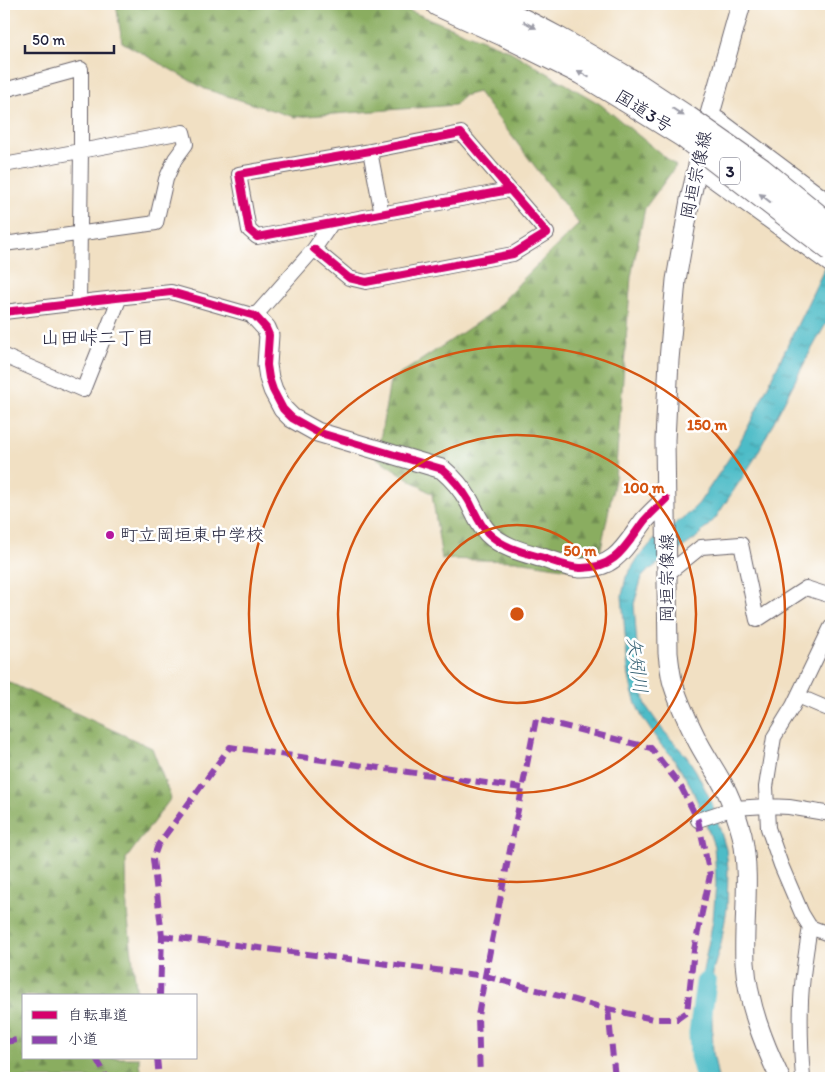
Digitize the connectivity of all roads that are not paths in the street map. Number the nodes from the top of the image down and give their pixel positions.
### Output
1 (438, 4) edge
2 (486, 4) edge
3 (741, 4) edge
4 (4, 90) edge
5 (631, 92) junction
6 (710, 114) junction
7 (81, 150) junction
8 (370, 151) junction
9 (4, 165) edge
10 (697, 169) junction
11 (509, 190) junction
12 (831, 203) edge
13 (382, 214) junction
14 (332, 223) junction
15 (831, 227) edge
16 (80, 234) junction
17 (4, 244) edge
18 (314, 249) junction
19 (831, 249) edge
20 (831, 266) edge
21 (120, 297) junction
22 (79, 303) junction
23 (4, 312) edge
24 (255, 316) junction
25 (4, 356) edge
26 (666, 499) junction
27 (667, 571) junction
28 (831, 596) edge
29 (831, 627) edge
30 (798, 696) junction
31 (831, 708) edge
32 (767, 806) junction
33 (734, 808) junction
34 (831, 814) edge
35 (698, 820) dead end
36 (810, 927) junction
37 (831, 935) edge
38 (780, 1078) edge
39 (803, 1078) edge

5 -> 1 highway, 国道3号 / 3
2 -> 5 highway, 国道3号 / 3
3 - 6 main road, 岡垣宗像線
4 - 7 street
5 -> 15 highway, 国道3号 / 3, bridge
19 -> 5 highway, 国道3号 / 3, bridge
6 - 10 main road, 岡垣宗像線
6 - 12 street
7 - 9 street
7 - 16 street
7 - 16 street
8 - 11 street
8 - 13 street
8 - 14 street
10 - 20 street
10 - 26 main road, 岡垣宗像線
11 - 13 street
11 - 18 street
13 - 14 street
14 - 18 street
16 - 17 street
16 - 22 street
18 - 24 street
21 - 22 street
21 - 24 street
21 - 25 street
22 - 23 street
24 - 26 main road
26 - 27 main road, 岡垣宗像線
27 - 28 street
27 - 33 main road, 岡垣宗像線
29 - 30 street
30 - 31 street
30 - 32 street
32 - 33 street
32 - 34 street
32 - 36 street
33 - 35 street
33 - 38 main road, 岡垣宗像線
36 - 37 street
36 - 39 street

